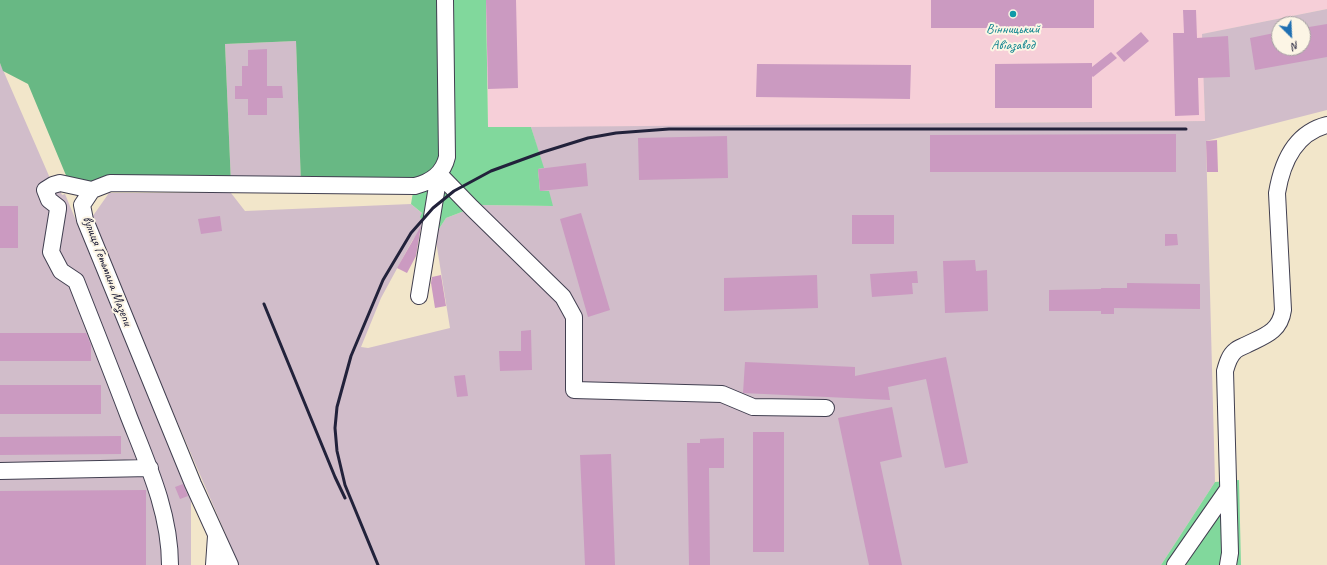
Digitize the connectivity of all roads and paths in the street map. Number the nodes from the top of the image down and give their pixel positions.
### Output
1 (445, 0) edge
2 (1327, 125) edge
3 (439, 174) junction
4 (92, 190) junction
5 (419, 296) dead end
6 (826, 408) dead end
7 (150, 468) junction
8 (0, 471) edge
9 (1228, 489) junction
10 (217, 535) junction
11 (170, 565) edge
12 (214, 565) edge
13 (230, 565) edge
14 (1175, 565) edge
15 (1228, 565) edge

1 - 3 street
2 - 9 street
3 - 4 street
3 - 5 street
3 - 6 street
4 - 7 street
4 - 10 street, вулиця Гетьмана Мазепи
7 - 8 street
7 - 11 street
9 - 14 street
9 - 15 street
10 - 12 street
10 - 13 street, вулиця Гетьмана Мазепи

